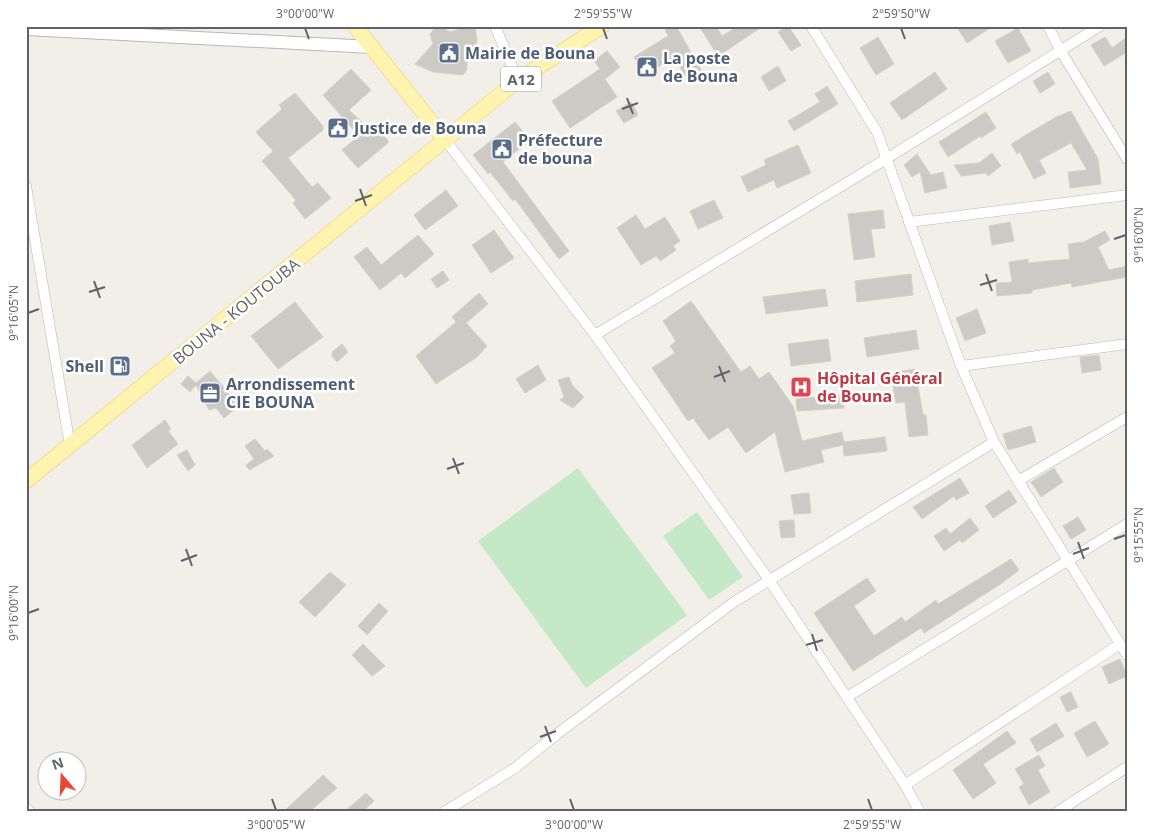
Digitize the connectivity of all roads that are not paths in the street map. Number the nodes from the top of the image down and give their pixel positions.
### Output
1 (355, 26) edge
2 (495, 26) edge
3 (602, 26) edge
4 (811, 26) edge
5 (1048, 26) edge
6 (1100, 26) edge
7 (26, 29) edge
8 (372, 47) junction
9 (1060, 50) junction
10 (518, 80) junction
11 (446, 141) junction
12 (886, 159) junction
13 (1127, 159) edge
14 (26, 186) edge
15 (1127, 195) edge
16 (910, 222) junction
17 (594, 335) junction
18 (1127, 344) edge
19 (961, 366) junction
20 (1127, 417) edge
21 (994, 442) junction
22 (70, 446) junction
23 (26, 481) edge
24 (1018, 481) junction
25 (1127, 524) edge
26 (1068, 561) junction
27 (769, 580) junction
28 (1120, 644) junction
29 (1127, 656) edge
30 (846, 697) junction
31 (1127, 767) edge
32 (905, 785) junction
33 (26, 808) edge
34 (30, 812) edge
35 (444, 812) edge
36 (920, 812) edge
37 (1057, 812) edge

1 - 8 main road
2 - 10 street
3 - 10 main road, A12
4 - 12 street
5 - 9 street
6 - 9 street
7 - 8 street
8 - 11 main road
9 - 12 street
9 - 13 street
10 - 11 main road, A12
11 - 17 street
11 - 22 main road, BOUNA - KOUTOUBA
12 - 16 street
12 - 17 street
14 - 22 street
15 - 16 street
16 - 19 street
17 - 27 street
18 - 19 street
19 - 21 street
20 - 24 street
21 - 24 street
21 - 27 street
22 - 23 main road, BOUNA - KOUTOUBA
24 - 26 street
25 - 26 street
26 - 28 street
26 - 30 street
27 - 30 street
27 - 35 street
28 - 29 street
28 - 32 street
30 - 32 street
31 - 37 street
32 - 36 street
33 - 34 street

